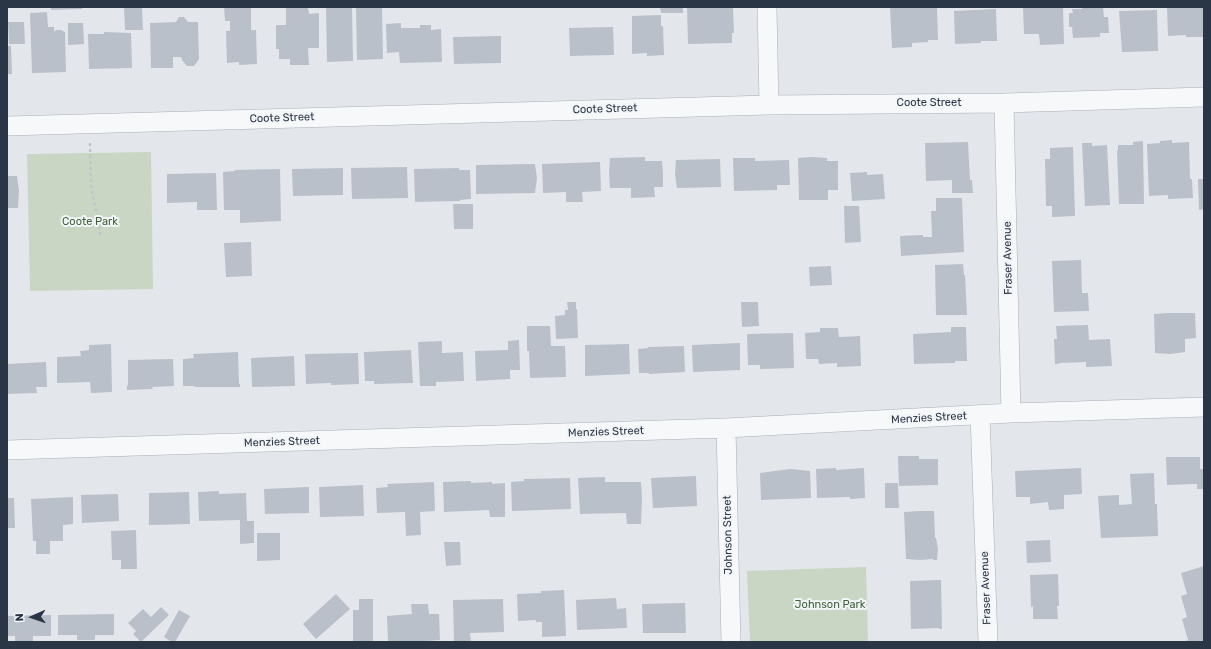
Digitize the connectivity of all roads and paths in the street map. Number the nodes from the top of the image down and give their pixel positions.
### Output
1 (767, 7) edge
2 (1204, 97) edge
3 (1004, 103) junction
4 (769, 105) junction
5 (90, 123) junction
6 (7, 126) edge
7 (101, 237) dead end
8 (1204, 407) edge
9 (1012, 413) junction
10 (980, 415) junction
11 (726, 428) junction
12 (7, 450) edge
13 (731, 642) edge
14 (988, 642) edge

1 - 4 street
2 - 3 street, Coote Street
3 - 4 street, Coote Street
3 - 9 street, Fraser Avenue
4 - 5 street, Coote Street
5 - 6 street, Coote Street
5 - 7 path
8 - 9 street, Menzies Street
9 - 10 street, Menzies Street
10 - 11 street, Menzies Street
10 - 14 street, Fraser Avenue
11 - 12 street, Menzies Street
11 - 13 street, Johnson Street

